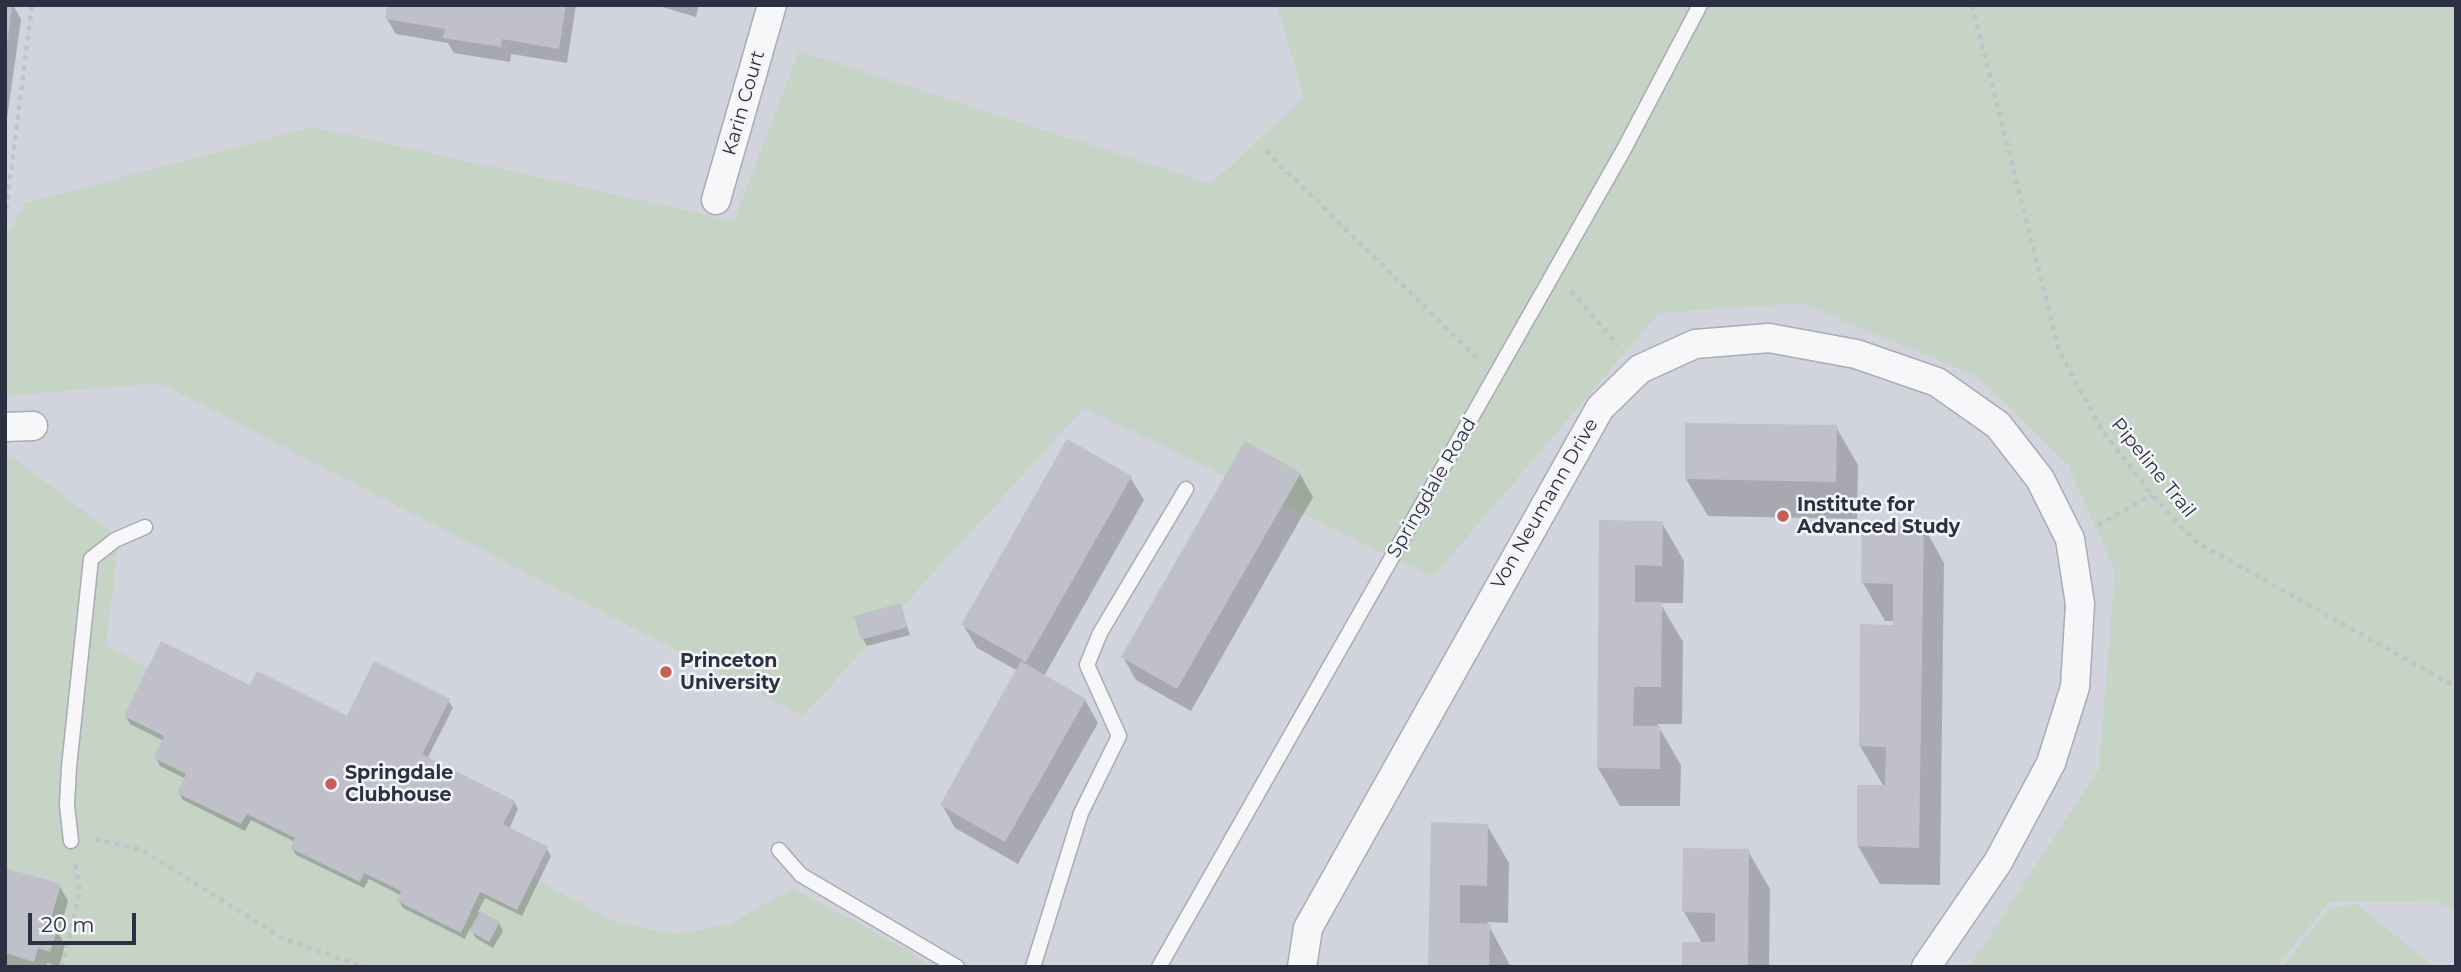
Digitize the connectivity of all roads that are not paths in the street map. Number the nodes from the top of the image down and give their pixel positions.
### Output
1 (772, 5) edge
2 (1700, 5) edge
3 (716, 201) dead end
4 (1186, 489) dead end
5 (145, 527) dead end
6 (71, 841) road end
7 (779, 850) dead end
8 (957, 967) edge
9 (1033, 967) edge
10 (1158, 967) edge
11 (1302, 967) edge
12 (1926, 967) edge

1 - 3 street, Karin Court
2 - 10 lane, Springdale Road
4 - 9 lane
5 - 6 lane
7 - 8 lane
11 - 12 street, Von Neumann Drive

